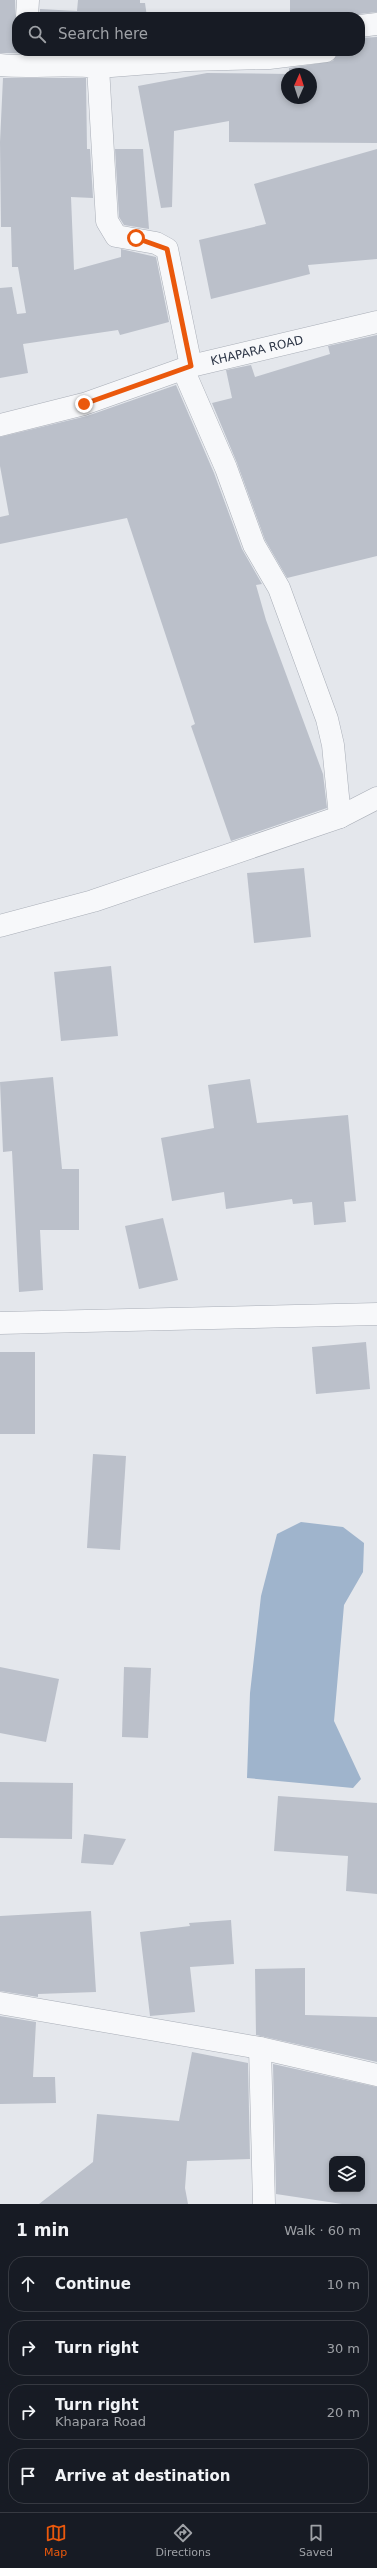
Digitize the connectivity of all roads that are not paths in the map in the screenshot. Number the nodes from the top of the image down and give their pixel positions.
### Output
1 (28, 0) edge
2 (27, 12) edge
3 (377, 24) edge
4 (365, 25) edge
5 (285, 56) edge
6 (25, 59) edge
7 (0, 65) edge
8 (98, 68) junction
9 (377, 322) edge
10 (187, 368) junction
11 (0, 426) edge
12 (377, 798) edge
13 (340, 817) junction
14 (0, 926) edge
15 (377, 1314) edge
16 (0, 1323) edge
17 (0, 2003) edge
18 (260, 2048) junction
19 (377, 2075) edge
20 (264, 2204) edge

1 - 2 street
3 - 4 street
5 - 8 street
6 - 7 street
6 - 8 street
8 - 10 street
9 - 10 street, KHAPARA ROAD
10 - 11 street, KHAPARA ROAD
10 - 13 street
12 - 13 street
13 - 14 street
15 - 16 street
17 - 18 street
18 - 19 street
18 - 20 street

